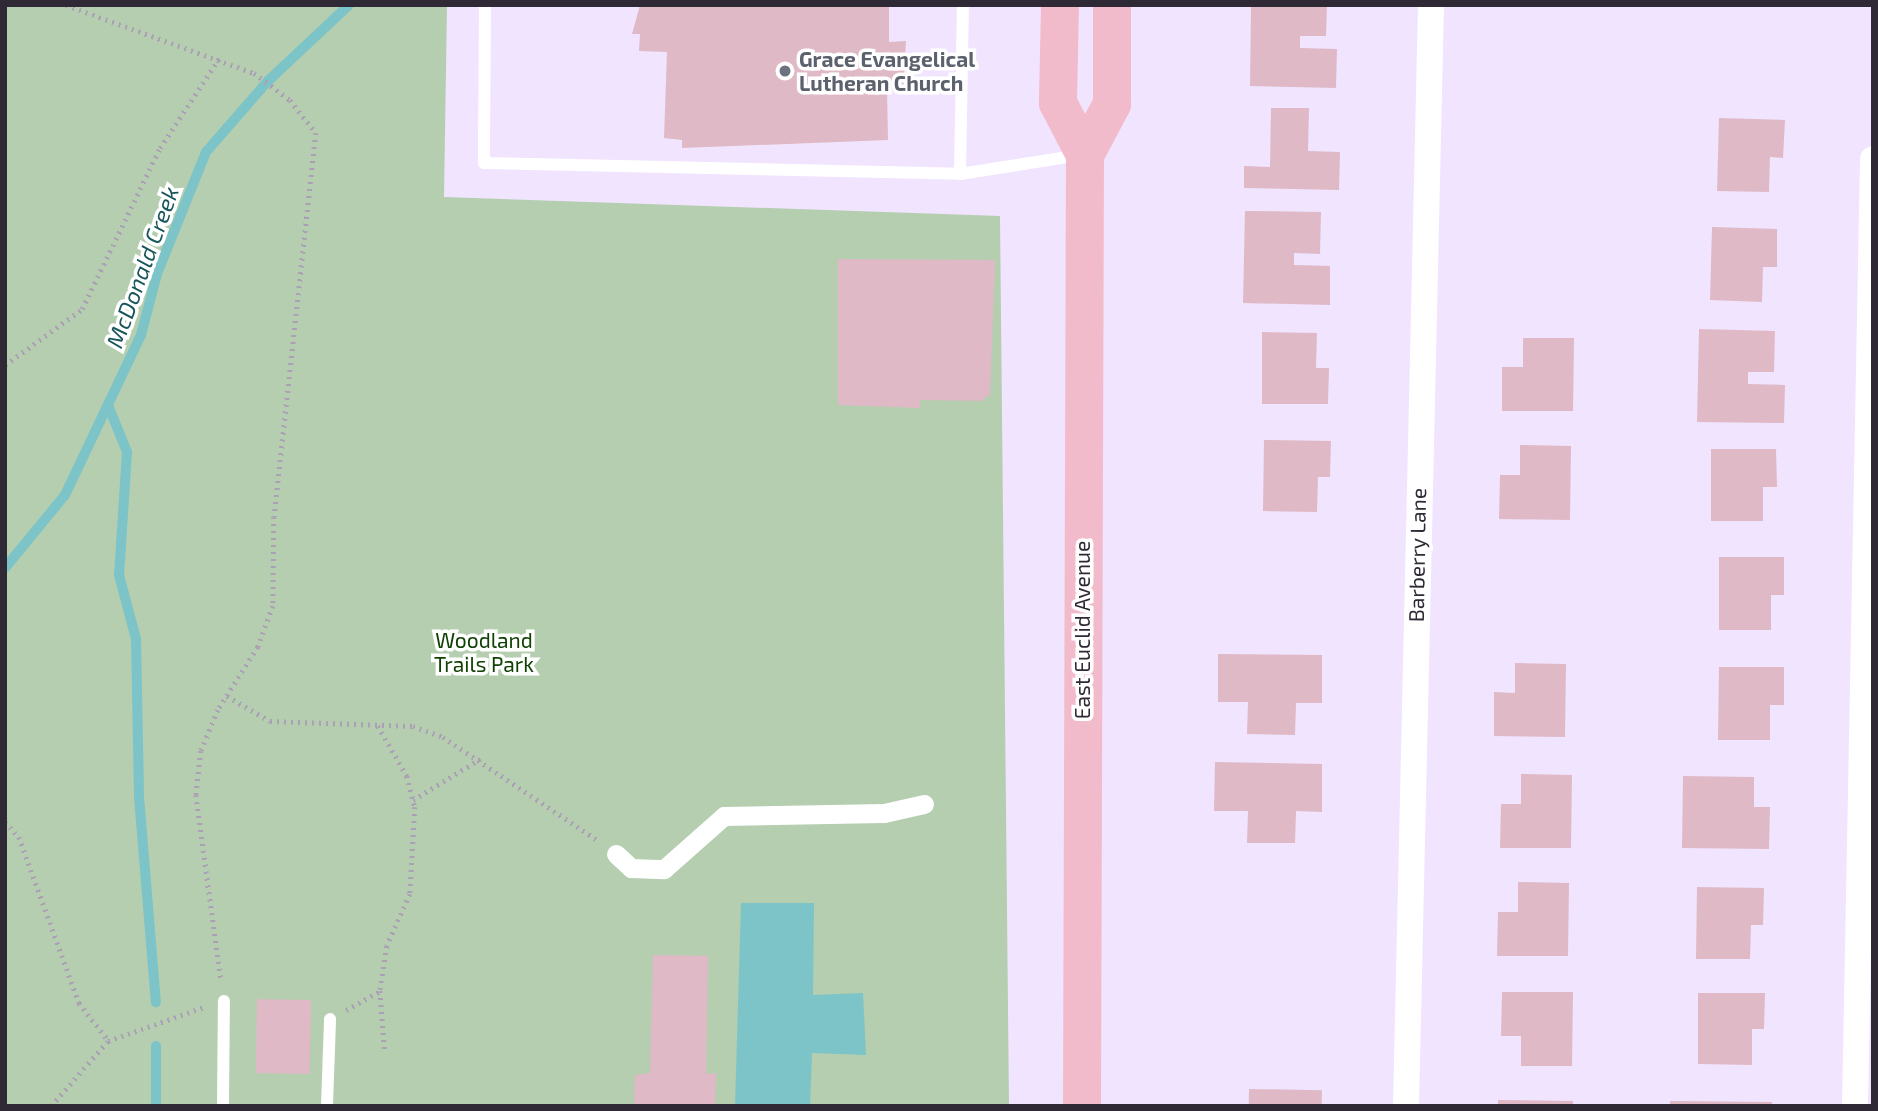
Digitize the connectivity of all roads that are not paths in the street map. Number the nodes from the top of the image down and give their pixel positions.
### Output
1 (485, 5) edge
2 (963, 5) edge
3 (1060, 5) edge
4 (1112, 5) edge
5 (1431, 5) edge
6 (1085, 155) junction
7 (1873, 159) edge
8 (960, 174) junction
9 (925, 804) dead end
10 (616, 854) road end
11 (224, 1001) road end
12 (330, 1019) road end
13 (223, 1106) edge
14 (327, 1106) edge
15 (1082, 1106) edge
16 (1406, 1106) edge
17 (1855, 1106) edge

1 - 8 lane
2 - 8 lane
3 - 6 main road, East Euclid Avenue
4 - 6 main road, East Euclid Avenue
5 - 16 street, Barberry Lane
6 - 8 lane
6 - 15 main road, East Euclid Avenue
7 - 17 street
9 - 10 street
11 - 13 lane
12 - 14 lane

